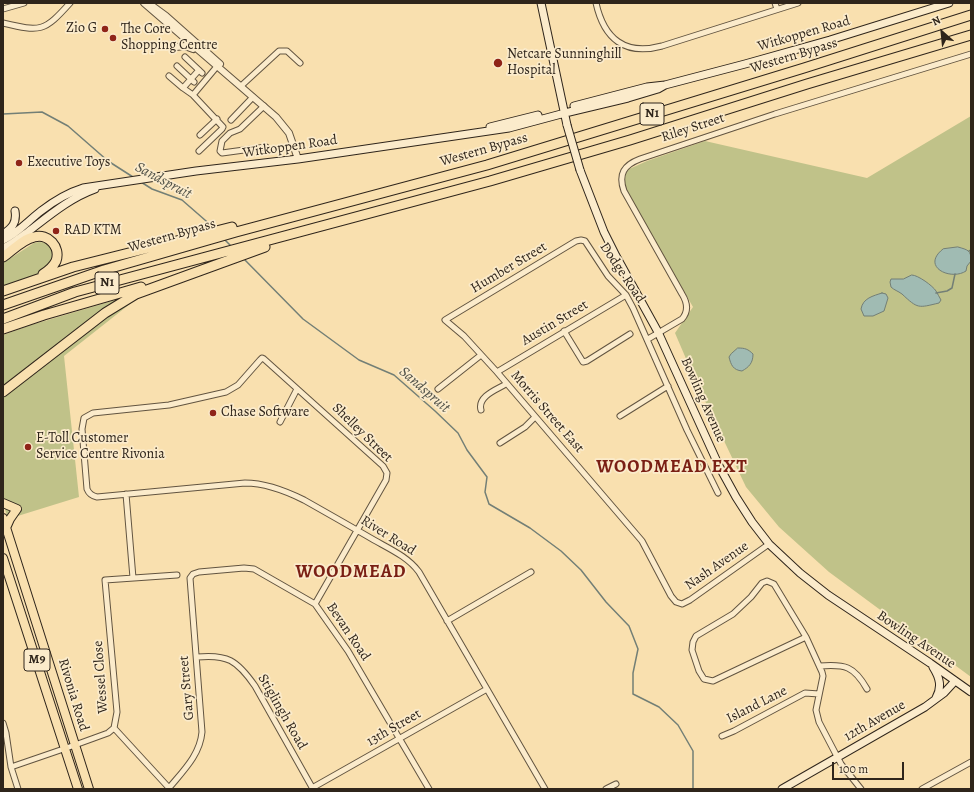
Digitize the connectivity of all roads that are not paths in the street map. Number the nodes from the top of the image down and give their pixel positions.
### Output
1 (24, 3) edge
2 (70, 3) edge
3 (144, 3) edge
4 (148, 3) edge
5 (537, 3) edge
6 (541, 3) edge
7 (596, 3) edge
8 (775, 3) edge
9 (798, 3) edge
10 (949, 3) edge
11 (13, 5) edge
12 (3, 9) edge
13 (777, 9) junction
14 (971, 15) edge
15 (3, 23) edge
16 (971, 34) edge
17 (176, 47) dead end
18 (971, 54) edge
19 (185, 57) dead end
20 (208, 59) junction
21 (300, 63) dead end
22 (177, 66) dead end
23 (219, 67) junction
24 (169, 76) dead end
25 (192, 81) junction
26 (241, 86) junction
27 (183, 88) junction
28 (193, 95) junction
29 (253, 97) junction
30 (264, 106) junction
31 (564, 115) junction
32 (217, 119) junction
33 (231, 120) dead end
34 (200, 135) dead end
35 (266, 147) dead end
36 (199, 151) dead end
37 (298, 159) junction
38 (115, 183) junction
39 (15, 211) dead end
40 (3, 234) edge
41 (199, 239) junction
42 (3, 240) edge
43 (586, 242) joint
44 (3, 248) edge
45 (3, 257) edge
46 (214, 260) junction
47 (179, 277) junction
48 (32, 281) junction
49 (3, 291) edge
50 (626, 295) junction
51 (3, 304) edge
52 (3, 318) edge
53 (445, 320) joint
54 (3, 329) edge
55 (564, 332) junction
56 (658, 332) junction
57 (630, 334) dead end
58 (648, 339) junction
59 (482, 355) junction
60 (496, 372) junction
61 (506, 384) junction
62 (668, 386) junction
63 (297, 389) junction
64 (438, 390) dead end
65 (3, 392) edge
66 (479, 407) dead end
67 (92, 413) joint
68 (620, 416) dead end
69 (535, 417) junction
70 (280, 422) dead end
71 (500, 443) dead end
72 (718, 493) dead end
73 (126, 494) junction
74 (3, 503) edge
75 (3, 518) edge
76 (6, 528) junction
77 (358, 531) junction
78 (769, 544) junction
79 (3, 558) edge
80 (532, 572) dead end
81 (176, 575) dead end
82 (191, 575) joint
83 (133, 578) junction
84 (315, 604) junction
85 (678, 604) joint
86 (447, 621) junction
87 (806, 637) junction
88 (197, 657) junction
89 (930, 663) junction
90 (820, 666) junction
91 (955, 681) junction
92 (487, 689) junction
93 (867, 689) dead end
94 (971, 692) edge
95 (818, 695) junction
96 (934, 700) junction
97 (3, 723) edge
98 (114, 728) junction
99 (722, 736) dead end
100 (399, 738) junction
101 (75, 745) junction
102 (66, 749) junction
103 (837, 758) junction
104 (971, 762) edge
105 (11, 767) junction
106 (616, 784) dead end
107 (313, 788) edge
108 (18, 789) edge
109 (78, 789) edge
110 (89, 789) edge
111 (169, 789) edge
112 (429, 789) edge
113 (545, 789) edge
114 (606, 789) edge
115 (782, 789) edge
116 (862, 789) edge
117 (922, 789) edge

1 - 11 street
2 - 15 street
3 - 20 street
4 - 23 street
5 - 31 main road
6 - 31 main road
7 - 13 street
8 - 13 street
9 - 13 street
10 - 31 main road, Witkoppen Road
11 - 12 street
14 - 41 highway, Western Bypass / N1
16 - 46 highway, N1
17 - 20 street
18 - 56 street, Riley Street
19 - 25 street
20 - 23 street
21 - 26 street
22 - 25 street
23 - 26 street
23 - 28 street
24 - 27 street
25 - 27 street
26 - 29 street
27 - 28 street
28 - 32 street
29 - 30 street
29 - 33 street
30 - 35 street
30 - 37 street
31 - 37 main road, Witkoppen Road
31 - 56 main road, Bowling Avenue, bridge
32 - 34 street
32 - 36 street
37 - 38 main road, Witkoppen Road
38 - 42 main road, Witkoppen Road
38 - 44 main road, Witkoppen Road
39 - 40 main road
41 - 48 highway
41 - 51 highway, Western Bypass / N1
43 - 50 street, Dodge Road
43 - 53 street, Humber Street
45 - 48 highway
46 - 47 highway
46 - 52 highway, Western Bypass / N1
47 - 54 highway
47 - 65 highway
48 - 49 highway
50 - 55 street, Austin Street
50 - 58 street, Dodge Road
53 - 59 street, Morris Street East
55 - 57 street
55 - 60 street, Austin Street
56 - 58 street, Riley Street
56 - 78 main road, Bowling Avenue
58 - 62 street, Dodge Road
59 - 60 street, Morris Street East
59 - 64 street
60 - 61 street, Morris Street East
61 - 66 street
61 - 69 street, Morris Street East
62 - 68 street
62 - 72 street, Dodge Road
63 - 67 street, Shelley Street
63 - 70 street
63 - 77 street, Shelley Street
67 - 73 street, River Road
69 - 71 street
69 - 85 street, Morris Street East
73 - 77 street, River Road
73 - 83 street
74 - 76 main road
75 - 76 main road, Rivonia Road / M9
76 - 101 main road, Rivonia Road / M9
77 - 84 street, Shelley Street
77 - 86 street, River Road
78 - 85 street, Nash Avenue
78 - 89 main road, Bowling Avenue
79 - 102 main road, Rivonia Road / M9
80 - 86 street
81 - 83 street
82 - 84 street, Bevan Road
82 - 88 street, Gary Street
83 - 98 street, Wessel Close
84 - 100 street, Bevan Road
86 - 92 street, River Road
87 - 87 street
87 - 90 street
88 - 107 street, Stiglingh Road
88 - 111 street, Gary Street
89 - 91 main road, Bowling Avenue
89 - 96 main road
90 - 93 street
90 - 95 street
91 - 94 main road, Bowling Avenue
91 - 96 main road, 12th Avenue
92 - 100 street, 13th Street
92 - 113 street, River Road
95 - 99 street, Island Lane
95 - 103 street
96 - 103 main road, 12th Avenue
97 - 105 street
98 - 101 street, Wessel Close
98 - 111 street
100 - 107 street, 13th Street
100 - 112 street, Bevan Road
101 - 102 street, Wessel Close
101 - 110 main road, Rivonia Road / M9
102 - 105 street, Wessel Close
102 - 109 main road, Rivonia Road / M9
103 - 115 main road, 12th Avenue
103 - 116 street
104 - 117 street
105 - 108 street
106 - 114 street

